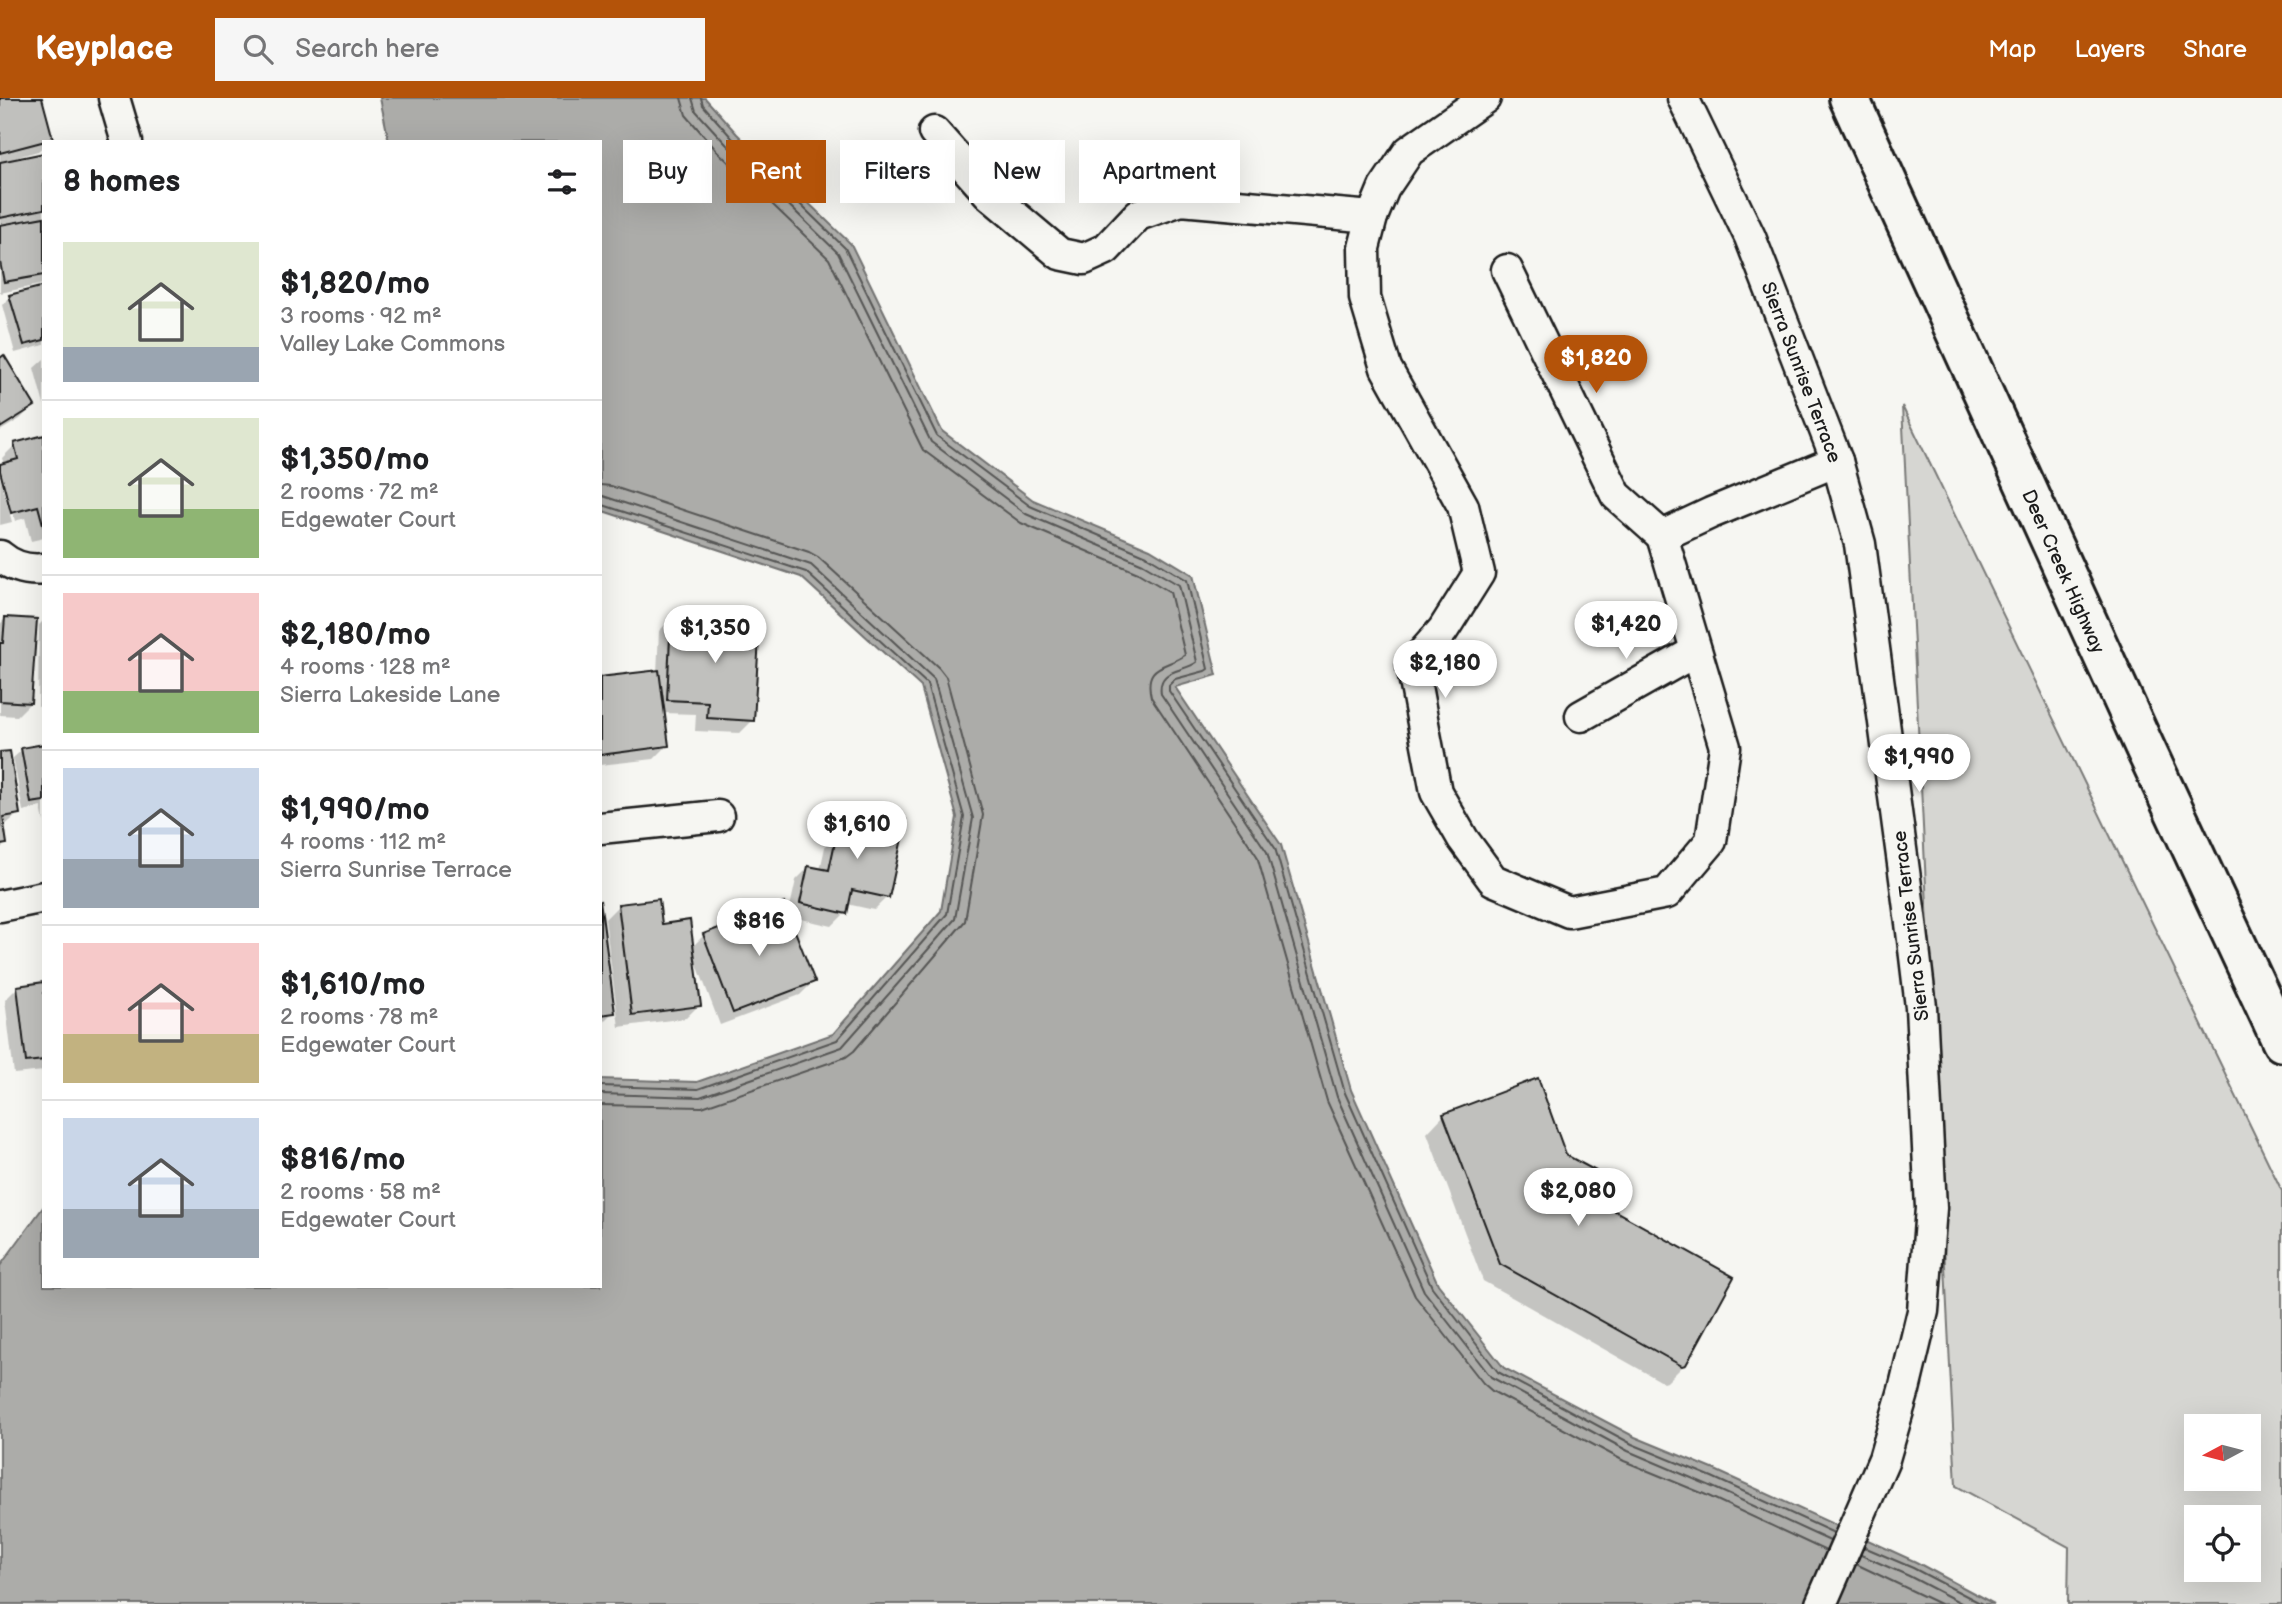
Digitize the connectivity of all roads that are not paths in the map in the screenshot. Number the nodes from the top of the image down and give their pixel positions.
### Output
1 (114, 98) edge
2 (1485, 98) edge
3 (1683, 98) edge
4 (1849, 98) edge
5 (934, 132) dead end
6 (126, 140) edge
7 (1372, 217) junction
8 (1507, 270) dead end
9 (1837, 461) junction
10 (1662, 536) junction
11 (0, 555) edge
12 (42, 569) edge
13 (1696, 651) junction
14 (1581, 716) dead end
15 (718, 816) dead end
16 (602, 828) edge
17 (42, 897) edge
18 (0, 906) edge
19 (2282, 1042) edge
20 (1821, 1604) edge

1 - 6 street
2 - 7 street
3 - 9 street, Sierra Sunrise Terrace
4 - 19 main road, Deer Creek Highway
5 - 7 street
7 - 13 street
8 - 10 street
9 - 10 street
9 - 20 street, Sierra Sunrise Terrace
10 - 13 street
11 - 12 street
13 - 14 street
15 - 16 street
17 - 18 street

